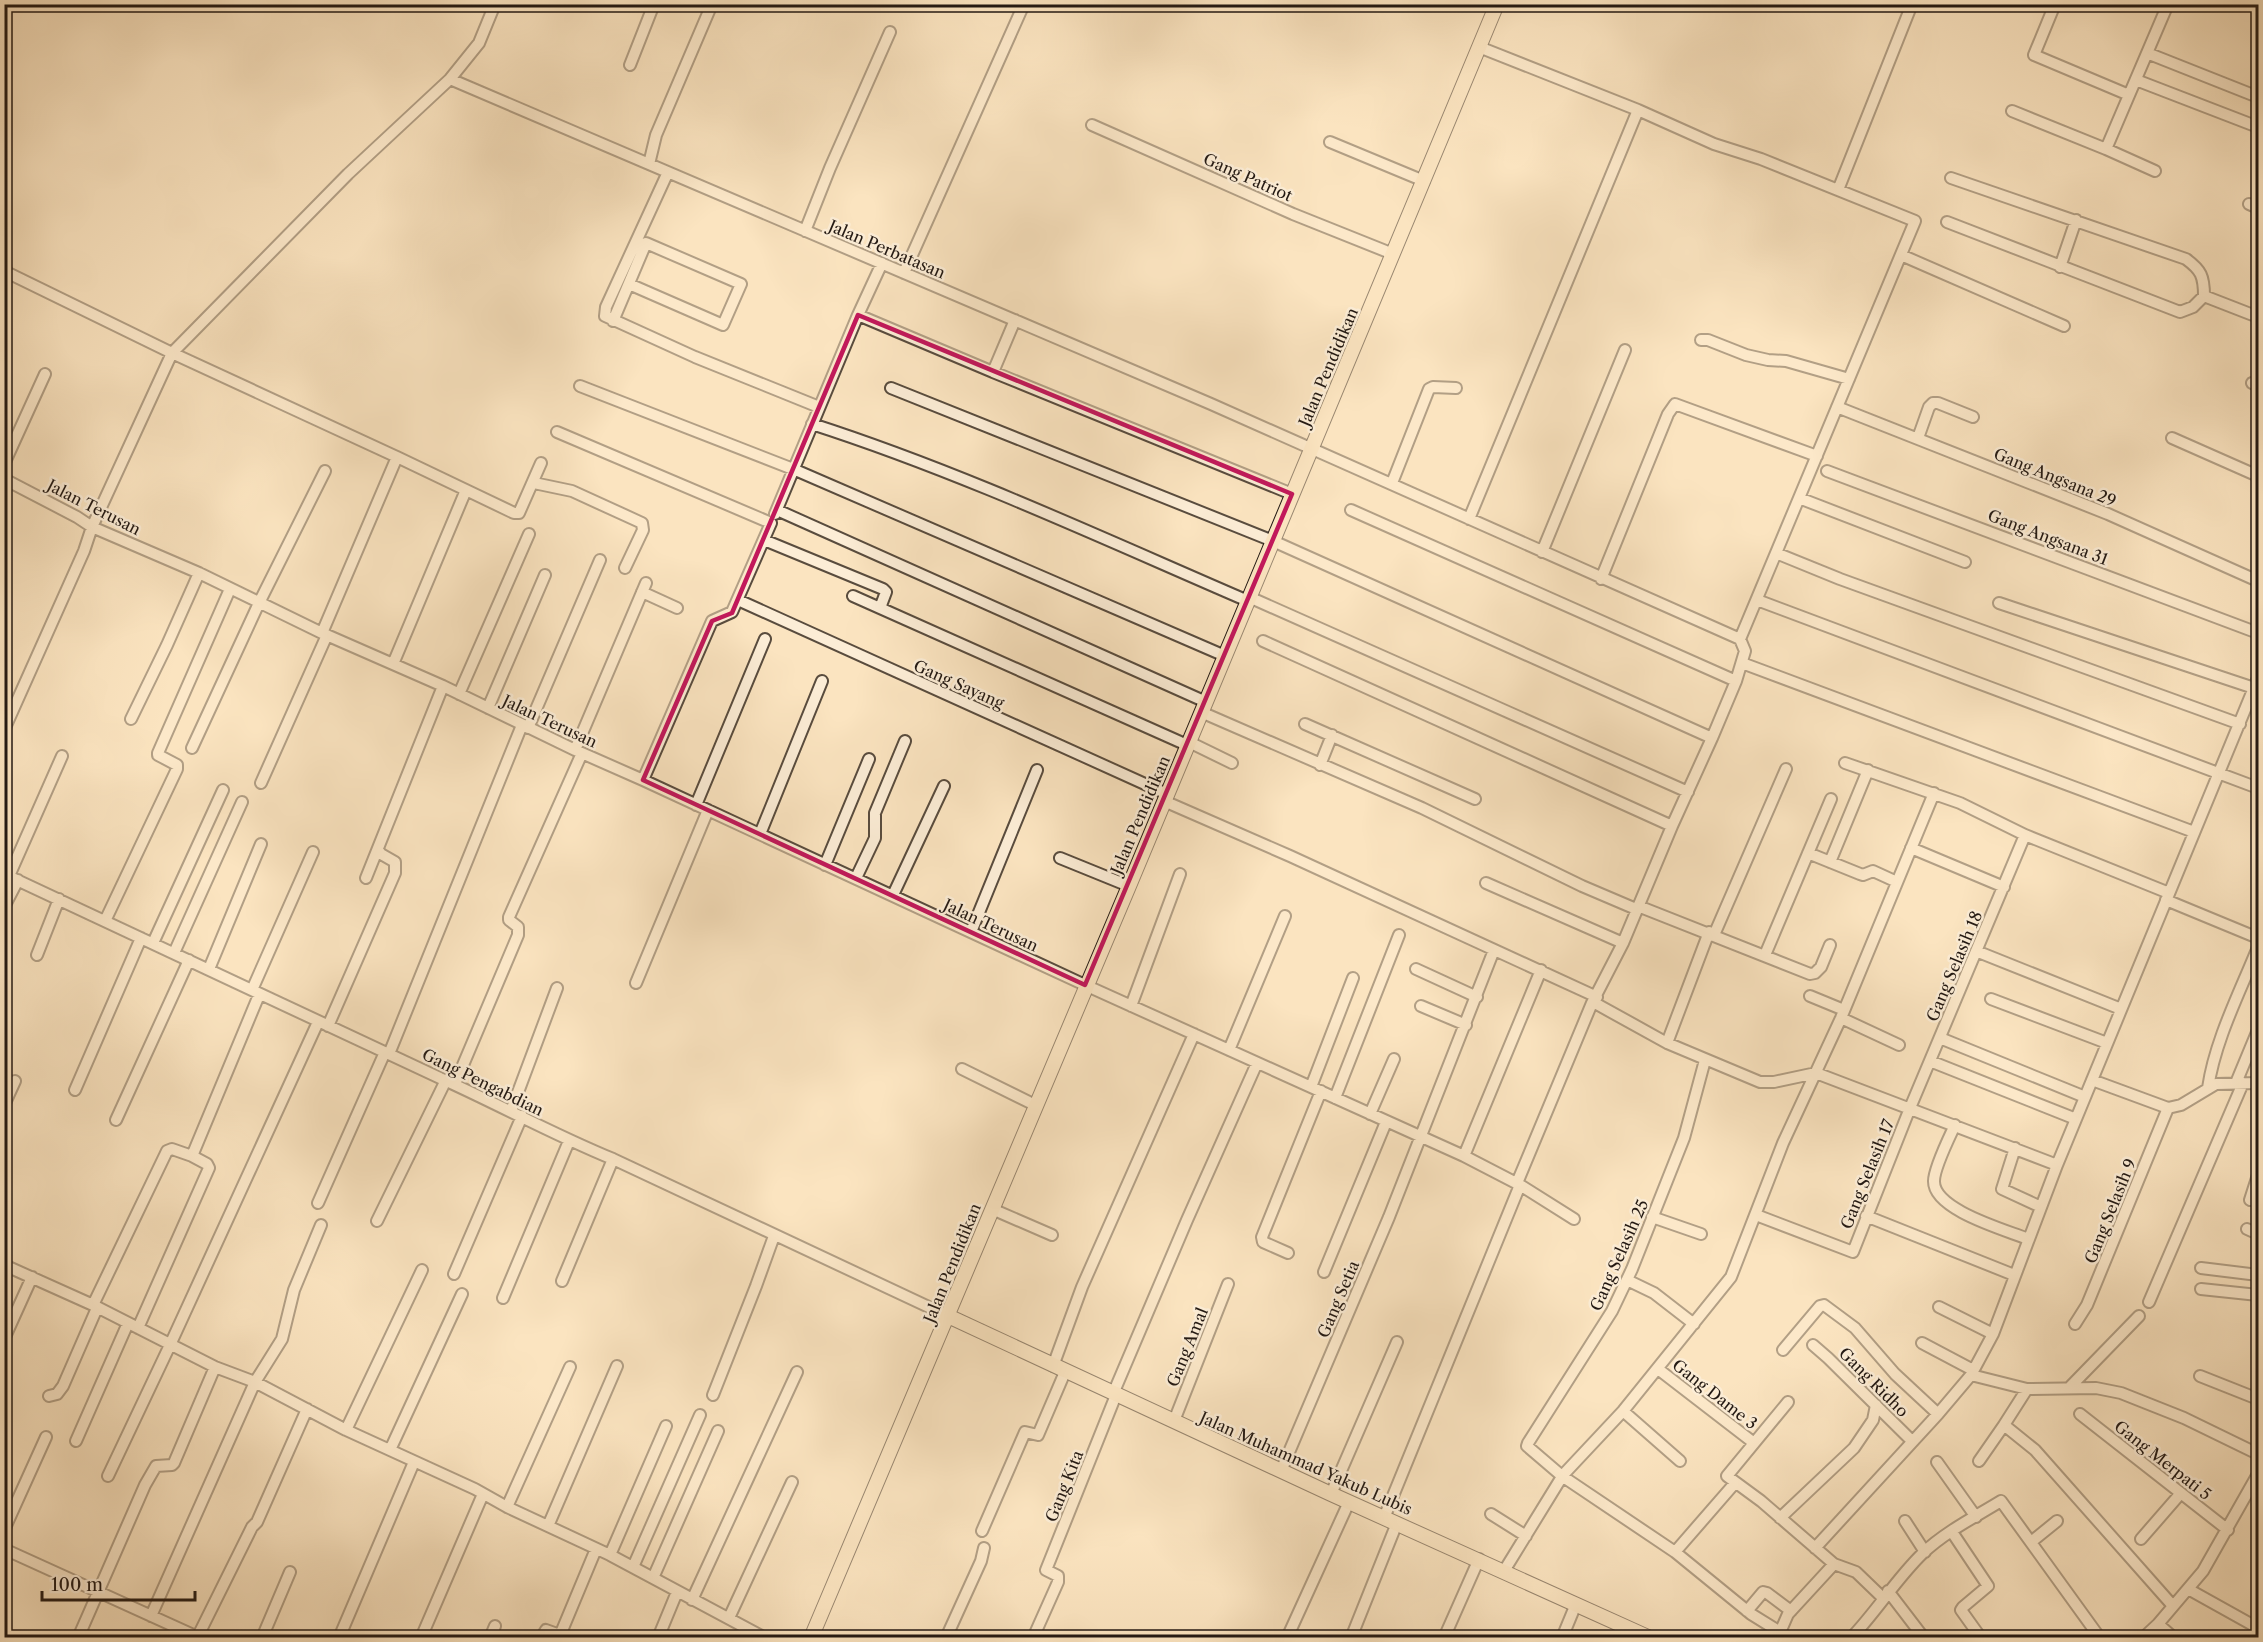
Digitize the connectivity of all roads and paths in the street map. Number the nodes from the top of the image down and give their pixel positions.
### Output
1 (495, 4) edge
2 (654, 4) edge
3 (712, 4) edge
4 (1024, 4) edge
5 (1497, 4) edge
6 (1912, 4) edge
7 (2055, 4) edge
8 (2168, 4) edge
9 (890, 32) dead end
10 (1479, 47) junction
11 (2147, 53) junction
12 (630, 65) dead end
13 (450, 79) junction
14 (2136, 80) junction
15 (2129, 95) junction
16 (2259, 97) edge
17 (1638, 110) junction
18 (2012, 111) dead end
19 (1092, 125) dead end
20 (2259, 127) edge
21 (1330, 142) dead end
22 (2106, 149) junction
23 (649, 164) junction
24 (2155, 171) dead end
25 (668, 172) junction
26 (1951, 178) dead end
27 (1424, 181) junction
28 (1838, 190) junction
29 (2076, 220) junction
30 (1947, 222) dead end
31 (805, 231) junction
32 (1393, 254) junction
33 (1901, 255) junction
34 (882, 263) junction
35 (2060, 267) junction
36 (4, 271) edge
37 (904, 273) junction
38 (629, 284) junction
39 (2204, 296) junction
40 (858, 315) junction
41 (2259, 317) edge
42 (1015, 320) junction
43 (613, 321) junction
44 (2064, 326) dead end
45 (1701, 340) dead end
46 (1625, 350) dead end
47 (172, 353) junction
48 (993, 372) junction
49 (45, 374) dead end
50 (1849, 379) junction
51 (580, 386) dead end
52 (891, 388) dead end
53 (1456, 388) dead end
54 (819, 407) junction
55 (1837, 407) junction
56 (1973, 417) dead end
57 (812, 424) junction
58 (556, 432) dead end
59 (1918, 438) junction
60 (2172, 438) dead end
61 (1312, 448) junction
62 (1816, 456) junction
63 (397, 457) junction
64 (4, 464) edge
65 (541, 464) dead end
66 (793, 469) junction
67 (325, 471) dead end
68 (1827, 471) dead end
69 (2259, 476) edge
70 (4, 479) edge
71 (534, 483) junction
72 (1392, 483) junction
73 (466, 490) junction
74 (1292, 494) junction
75 (1798, 498) junction
76 (777, 510) junction
77 (1351, 510) dead end
78 (1469, 519) junction
79 (771, 523) junction
80 (92, 527) junction
81 (528, 534) dead end
82 (764, 540) junction
83 (1273, 541) junction
84 (1542, 552) junction
85 (1776, 553) junction
86 (600, 560) dead end
87 (1965, 562) dead end
88 (625, 568) dead end
89 (199, 573) junction
90 (545, 575) dead end
91 (1602, 579) junction
92 (2259, 581) edge
93 (230, 589) junction
94 (853, 596) dead end
95 (1249, 599) junction
96 (738, 600) junction
97 (1757, 600) junction
98 (259, 603) junction
99 (1999, 603) dead end
100 (677, 608) dead end
101 (880, 608) junction
102 (2259, 633) edge
103 (324, 634) junction
104 (765, 639) dead end
105 (1740, 639) junction
106 (1263, 641) dead end
107 (1225, 656) junction
108 (1743, 663) junction
109 (393, 664) junction
110 (822, 681) dead end
111 (1736, 681) junction
112 (443, 687) junction
113 (2256, 691) edge
114 (459, 694) junction
115 (1204, 707) junction
116 (488, 708) junction
117 (131, 718) dead end
118 (1305, 724) dead end
119 (2240, 724) junction
120 (525, 726) junction
121 (4, 730) edge
122 (1332, 735) junction
123 (1712, 738) junction
124 (905, 741) dead end
125 (1188, 743) junction
126 (192, 748) dead end
127 (578, 752) junction
128 (62, 756) dead end
129 (869, 759) dead end
130 (1232, 763) dead end
131 (1845, 763) dead end
132 (1320, 765) junction
133 (1786, 769) dead end
134 (1037, 770) dead end
135 (1868, 770) junction
136 (2219, 774) junction
137 (643, 780) junction
138 (261, 783) dead end
139 (944, 786) dead end
140 (2259, 788) edge
141 (223, 790) dead end
142 (1688, 792) junction
143 (1934, 793) junction
144 (1166, 797) junction
145 (1475, 799) dead end
146 (1831, 799) dead end
147 (242, 802) dead end
148 (696, 805) junction
149 (708, 810) junction
150 (1672, 825) junction
151 (2194, 832) junction
152 (760, 834) junction
153 (2025, 835) junction
154 (261, 844) dead end
155 (1911, 848) junction
156 (378, 850) junction
157 (313, 852) dead end
158 (1808, 853) junction
159 (1060, 858) dead end
160 (1830, 862) junction
161 (825, 865) junction
162 (1180, 874) dead end
163 (10, 876) edge
164 (366, 878) dead end
165 (856, 878) junction
166 (1897, 882) junction
167 (1486, 883) dead end
168 (1129, 886) junction
169 (2004, 887) junction
170 (893, 895) junction
171 (2168, 896) junction
172 (59, 899) junction
173 (4, 907) edge
174 (1637, 908) junction
175 (1285, 916) dead end
176 (105, 921) junction
177 (972, 932) junction
178 (1712, 934) junction
179 (1399, 935) dead end
180 (141, 938) junction
181 (2259, 938) edge
182 (153, 943) junction
183 (1623, 944) junction
184 (1830, 945) dead end
185 (2259, 947) edge
186 (1494, 950) junction
187 (1976, 951) junction
188 (174, 953) junction
189 (37, 955) dead end
190 (1765, 955) junction
191 (189, 960) junction
192 (208, 969) junction
193 (1416, 969) dead end
194 (1541, 970) junction
195 (1353, 978) dead end
196 (636, 983) dead end
197 (1085, 985) junction
198 (557, 988) dead end
199 (256, 993) junction
200 (1810, 996) dead end
201 (1477, 997) junction
202 (1991, 999) dead end
203 (1595, 1000) junction
204 (1131, 1006) junction
205 (1421, 1006) dead end
206 (2121, 1009) junction
207 (1843, 1014) junction
208 (323, 1024) junction
209 (1466, 1025) junction
210 (2259, 1030) edge
211 (1194, 1034) junction
212 (1941, 1038) junction
213 (1667, 1043) junction
214 (2107, 1043) junction
215 (1899, 1045) dead end
216 (1228, 1050) junction
217 (387, 1053) junction
218 (1394, 1059) dead end
219 (1706, 1060) junction
220 (1930, 1061) junction
221 (1257, 1063) junction
222 (962, 1069) dead end
223 (1816, 1072) junction
224 (2092, 1080) junction
225 (15, 1081) dead end
226 (451, 1082) junction
227 (2240, 1083) junction
228 (2259, 1083) edge
229 (2208, 1088) junction
230 (1316, 1089) junction
231 (75, 1090) dead end
232 (2085, 1097) junction
233 (1335, 1098) junction
234 (4, 1105) edge
235 (1035, 1105) junction
236 (1910, 1108) junction
237 (2168, 1108) junction
238 (511, 1111) junction
239 (1370, 1114) junction
240 (522, 1116) junction
241 (2076, 1119) junction
242 (116, 1120) dead end
243 (1386, 1122) junction
244 (1954, 1125) junction
245 (1421, 1138) junction
246 (569, 1141) junction
247 (2015, 1148) junction
248 (192, 1156) junction
249 (1464, 1156) junction
250 (613, 1159) junction
251 (2057, 1165) junction
252 (2259, 1175) edge
253 (1519, 1184) junction
254 (2250, 1200) dead end
255 (318, 1203) dead end
256 (2041, 1207) junction
257 (992, 1209) junction
258 (1756, 1215) junction
259 (1866, 1216) junction
260 (1652, 1217) junction
261 (1574, 1219) dead end
262 (377, 1221) dead end
263 (321, 1225) dead end
264 (2247, 1229) dead end
265 (770, 1234) junction
266 (1701, 1234) dead end
267 (2259, 1234) edge
268 (1052, 1235) dead end
269 (2028, 1239) junction
270 (1288, 1252) dead end
271 (4, 1265) edge
272 (2201, 1268) dead end
273 (422, 1270) dead end
274 (1323, 1272) dead end
275 (454, 1274) dead end
276 (2014, 1275) junction
277 (2259, 1275) edge
278 (32, 1277) junction
279 (1627, 1280) junction
280 (562, 1281) dead end
281 (1228, 1284) dead end
282 (2201, 1288) dead end
283 (462, 1294) dead end
284 (2259, 1295) edge
285 (503, 1298) dead end
286 (2149, 1302) dead end
287 (95, 1306) junction
288 (1939, 1307) dead end
289 (948, 1316) junction
290 (2139, 1316) dead end
291 (1694, 1324) junction
292 (2075, 1324) dead end
293 (133, 1326) junction
294 (1993, 1334) junction
295 (4, 1339) edge
296 (1397, 1342) dead end
297 (1922, 1343) dead end
298 (170, 1345) junction
299 (1813, 1346) dead end
300 (1783, 1350) dead end
301 (570, 1366) dead end
302 (616, 1366) dead end
303 (215, 1367) junction
304 (1059, 1369) junction
305 (1658, 1369) junction
306 (797, 1372) dead end
307 (1972, 1373) junction
308 (2200, 1376) dead end
309 (255, 1382) junction
310 (2069, 1388) junction
311 (2027, 1389) junction
312 (1115, 1394) junction
313 (713, 1395) dead end
314 (49, 1396) dead end
315 (2259, 1399) edge
316 (1788, 1402) dead end
317 (1876, 1405) junction
318 (307, 1409) junction
319 (1623, 1411) junction
320 (1938, 1414) junction
321 (2080, 1414) dead end
322 (700, 1415) dead end
323 (1174, 1421) junction
324 (2004, 1425) junction
325 (666, 1426) dead end
326 (346, 1430) junction
327 (718, 1431) dead end
328 (46, 1437) dead end
329 (76, 1441) dead end
330 (1912, 1441) junction
331 (1754, 1443) junction
332 (390, 1450) junction
333 (2259, 1454) edge
334 (1680, 1461) dead end
335 (1979, 1461) dead end
336 (414, 1462) junction
337 (1937, 1462) dead end
338 (1281, 1471) junction
339 (2259, 1474) edge
340 (108, 1476) dead end
341 (1562, 1476) junction
342 (792, 1482) dead end
343 (1735, 1483) junction
344 (2181, 1493) junction
345 (483, 1494) junction
346 (1330, 1494) junction
347 (1349, 1502) junction
348 (507, 1507) junction
349 (1491, 1514) dead end
350 (1976, 1517) junction
351 (1384, 1518) junction
352 (1780, 1518) junction
353 (1905, 1521) dead end
354 (2057, 1521) dead end
355 (1397, 1523) junction
356 (548, 1526) junction
357 (4, 1530) edge
358 (2228, 1530) junction
359 (982, 1531) dead end
360 (1952, 1532) junction
361 (1526, 1536) junction
362 (2141, 1539) dead end
363 (2031, 1542) junction
364 (984, 1548) dead end
365 (1815, 1548) junction
366 (4, 1549) edge
367 (596, 1549) junction
368 (1675, 1552) junction
369 (1925, 1552) junction
370 (610, 1555) junction
371 (1479, 1559) junction
372 (1834, 1564) junction
373 (633, 1567) junction
374 (1504, 1571) junction
375 (290, 1572) dead end
376 (653, 1578) junction
377 (2188, 1589) junction
378 (98, 1592) junction
379 (677, 1592) junction
380 (1886, 1595) junction
381 (692, 1600) junction
382 (1576, 1604) junction
383 (2173, 1606) junction
384 (1747, 1611) junction
385 (1791, 1611) junction
386 (151, 1616) junction
387 (729, 1618) junction
388 (2158, 1624) junction
389 (495, 1626) dead end
390 (2259, 1628) edge
391 (1779, 1635) edge
392 (199, 1637) edge
393 (78, 1638) edge
394 (262, 1638) edge
395 (339, 1638) edge
396 (421, 1638) edge
397 (490, 1638) edge
398 (541, 1638) edge
399 (658, 1638) edge
400 (765, 1638) edge
401 (811, 1638) edge
402 (946, 1638) edge
403 (1033, 1638) edge
404 (1287, 1638) edge
405 (1351, 1638) edge
406 (1443, 1638) edge
407 (1562, 1638) edge
408 (1650, 1638) edge
409 (1851, 1638) edge
410 (1924, 1638) edge
411 (1981, 1638) edge
412 (2100, 1638) edge
413 (2143, 1638) edge
414 (2174, 1638) edge

1 - 13 street
2 - 12 street
3 - 23 street
4 - 37 street
5 - 10 main road, Jalan Pendidikan
6 - 28 street
7 - 15 street
8 - 11 street
9 - 31 street
10 - 17 street
10 - 27 main road, Jalan Pendidikan
11 - 14 street
11 - 16 street
13 - 23 street, Jalan Perbatasan
13 - 47 street
14 - 15 street
14 - 20 street
15 - 22 street
17 - 28 street
17 - 78 street
18 - 22 street
19 - 32 street, Gang Patriot
21 - 27 street
22 - 24 street
23 - 25 street, Jalan Perbatasan
25 - 31 street, Jalan Perbatasan
25 - 43 street
26 - 29 street
27 - 32 main road, Jalan Pendidikan
28 - 33 street
29 - 35 street
29 - 39 street
30 - 35 street
31 - 34 street, Jalan Perbatasan
32 - 61 main road, Jalan Pendidikan
33 - 44 street
33 - 50 street
34 - 37 street, Jalan Perbatasan
34 - 40 street
35 - 39 street
36 - 47 street
37 - 42 street, Jalan Perbatasan
38 - 38 street
38 - 43 street
39 - 41 street
40 - 48 street
40 - 54 street
42 - 48 street
42 - 61 street, Jalan Perbatasan
43 - 54 street
45 - 50 street
46 - 84 street
47 - 63 street
47 - 80 street
48 - 74 street
49 - 64 street
50 - 55 street
51 - 66 street
52 - 83 street
53 - 72 street
54 - 57 street
55 - 59 street, Gang Angsana 29
55 - 62 street
56 - 59 street
57 - 66 street
57 - 95 street
58 - 79 street
59 - 92 street, Gang Angsana 29
60 - 69 street
61 - 72 street, Jalan Perbatasan
61 - 74 main road, Jalan Pendidikan
62 - 75 street
62 - 91 street
63 - 73 street
63 - 103 street
65 - 71 street
66 - 76 street
66 - 107 street
67 - 98 street
68 - 102 street, Gang Angsana 31
70 - 80 street, Jalan Terusan
71 - 73 street
71 - 88 street
72 - 78 street, Jalan Perbatasan
73 - 109 street
74 - 83 main road, Jalan Pendidikan
75 - 85 street
75 - 87 street
76 - 79 street
76 - 115 street
77 - 111 street
78 - 84 street, Jalan Perbatasan
79 - 82 street
80 - 89 street, Jalan Terusan
80 - 121 street
81 - 114 street
82 - 96 street
82 - 101 street
83 - 95 main road, Jalan Pendidikan
83 - 123 street
84 - 91 street, Jalan Perbatasan
85 - 97 street
85 - 119 street
86 - 120 street
89 - 93 street, Jalan Terusan
89 - 117 street
90 - 116 street
91 - 105 street, Jalan Perbatasan
93 - 98 street, Jalan Terusan
93 - 176 street
94 - 101 street
95 - 107 main road, Jalan Pendidikan
95 - 142 street
96 - 137 street
96 - 144 street, Gang Sayang
97 - 105 street
97 - 136 street
98 - 103 street, Jalan Terusan
98 - 126 street
99 - 113 street
100 - 127 street
101 - 125 street
103 - 109 street, Jalan Terusan
103 - 138 street
104 - 148 street
105 - 108 street
106 - 150 street
107 - 115 main road, Jalan Pendidikan
108 - 111 street
108 - 151 street
109 - 112 street, Jalan Terusan
110 - 152 street
111 - 123 street
112 - 114 street, Jalan Terusan
112 - 156 street
113 - 119 street
114 - 116 street, Jalan Terusan
115 - 125 main road, Jalan Pendidikan
115 - 132 street
116 - 120 street, Jalan Terusan
118 - 122 street
119 - 136 street
120 - 127 street, Jalan Terusan
120 - 217 street
122 - 132 street
122 - 145 street
123 - 142 street
124 - 165 street
125 - 130 street
125 - 144 main road, Jalan Pendidikan
127 - 137 street, Jalan Terusan
127 - 226 street
128 - 163 street
129 - 161 street
131 - 135 street
132 - 174 street
133 - 178 street
134 - 177 street
135 - 143 street
135 - 160 street
136 - 140 street
136 - 151 street
137 - 148 street, Jalan Terusan
139 - 170 street
141 - 182 street
142 - 150 street
143 - 153 street
143 - 155 street
144 - 168 main road, Jalan Pendidikan
144 - 186 street, Gang Sayang
146 - 158 street
147 - 188 street
148 - 149 street, Jalan Terusan
149 - 152 street, Jalan Terusan
149 - 196 street
150 - 174 street
151 - 171 street
152 - 161 street, Jalan Terusan
153 - 169 street, Gang Selasih 18
153 - 171 street
154 - 192 street
155 - 166 street
155 - 169 street
156 - 164 street
156 - 208 street
157 - 199 street
158 - 160 street
158 - 190 street
159 - 168 street
160 - 166 street
161 - 165 street, Jalan Terusan
162 - 204 street
163 - 172 street, Gang Pengabdian
163 - 173 street
165 - 170 street, Jalan Terusan
166 - 207 street
167 - 183 street
168 - 197 main road, Jalan Pendidikan
169 - 187 street, Gang Selasih 18
170 - 177 street, Jalan Terusan
171 - 181 street
171 - 206 street
172 - 176 street, Gang Pengabdian
172 - 189 street
174 - 178 street
174 - 183 street
175 - 216 street
176 - 180 street, Gang Pengabdian
177 - 197 street, Jalan Terusan
178 - 190 street
178 - 213 street
179 - 233 street
180 - 182 street, Gang Pengabdian
180 - 231 street
182 - 188 street, Gang Pengabdian
183 - 203 street
184 - 190 street
185 - 229 street
186 - 194 street, Gang Sayang
186 - 201 street, Gang Setia
187 - 206 street
187 - 212 street, Gang Selasih 18
188 - 191 street, Gang Pengabdian
191 - 192 street, Gang Pengabdian
191 - 242 street
192 - 199 street, Gang Pengabdian
193 - 201 street
194 - 203 street, Gang Sayang
194 - 249 street
195 - 230 street
197 - 204 street, Jalan Terusan
197 - 235 main road, Jalan Pendidikan
198 - 238 street
199 - 208 street, Gang Pengabdian
199 - 248 street
200 - 207 street
201 - 209 street, Gang Setia
202 - 214 street
203 - 213 street, Gang Sayang
203 - 253 street
204 - 211 street, Jalan Terusan
205 - 209 street
206 - 214 street
207 - 215 street
207 - 223 street
208 - 217 street, Gang Pengabdian
208 - 298 street
209 - 245 street, Gang Setia
210 - 227 street
211 - 216 street, Jalan Terusan
211 - 304 street
212 - 220 street, Gang Selasih 18
212 - 232 street
213 - 219 street, Gang Sayang
214 - 224 street
216 - 221 street, Jalan Terusan
217 - 226 street, Gang Pengabdian
217 - 255 street
218 - 239 street
219 - 223 street, Gang Sayang
219 - 260 street, Gang Selasih 25
220 - 236 street, Gang Selasih 18
220 - 241 street
221 - 230 street, Jalan Terusan
221 - 312 street
222 - 235 street
223 - 236 street
223 - 258 street
224 - 232 street
224 - 237 street
225 - 234 street
226 - 238 street, Gang Pengabdian
226 - 262 street
227 - 228 street
227 - 229 street
227 - 286 street
229 - 237 street
230 - 233 street, Jalan Terusan
230 - 270 street
232 - 241 street
233 - 239 street, Jalan Terusan
235 - 257 main road, Jalan Pendidikan
236 - 244 street
236 - 259 street, Gang Selasih 17
237 - 292 street, Gang Selasih 9
238 - 240 street, Gang Pengabdian
239 - 243 street, Jalan Terusan
240 - 246 street, Gang Pengabdian
240 - 275 street
241 - 251 street
243 - 245 street, Jalan Terusan
243 - 274 street
244 - 247 street
244 - 269 street
245 - 249 street, Jalan Terusan
245 - 338 street, Gang Setia
246 - 250 street, Gang Pengabdian
246 - 285 street
247 - 251 street
247 - 256 street
248 - 287 street
248 - 293 street
249 - 253 street, Jalan Terusan
250 - 265 street, Gang Pengabdian
250 - 280 street
251 - 256 street
252 - 254 street
253 - 261 street, Jalan Terusan
253 - 351 street
256 - 269 street
257 - 268 street
257 - 289 main road, Jalan Pendidikan
258 - 259 street, Gang Selasih 17
258 - 291 street
259 - 276 street
260 - 266 street
260 - 279 street, Gang Selasih 25
263 - 309 street
264 - 267 street
265 - 289 street, Gang Pengabdian
265 - 313 street
269 - 276 street
271 - 278 street
272 - 277 street
273 - 326 street
276 - 294 street
278 - 287 street
278 - 295 street
279 - 291 street
279 - 341 street, Gang Selasih 25
281 - 323 street, Gang Amal
282 - 284 street
283 - 332 street
287 - 293 street
287 - 314 street
288 - 294 street
289 - 304 main road, Jalan Muhammad Yakub Lubis
289 - 401 main road, Jalan Pendidikan
290 - 310 street
291 - 305 street
293 - 298 street
293 - 329 street
294 - 307 street
296 - 346 street
297 - 307 street
298 - 303 street
298 - 340 street
299 - 317 street, Gang Ridho
300 - 320 street
301 - 348 street
302 - 356 street
303 - 309 street
303 - 378 street
304 - 312 main road, Jalan Muhammad Yakub Lubis
304 - 359 street
305 - 319 street
305 - 331 street, Gang Dame 3
306 - 381 street
307 - 311 street
307 - 320 street
308 - 315 street
309 - 318 street
309 - 386 street
310 - 311 street
310 - 333 street
311 - 324 street
312 - 323 main road, Jalan Muhammad Yakub Lubis
312 - 403 street, Gang Kita
316 - 331 street
317 - 330 street, Gang Ridho
317 - 352 street
318 - 326 street
318 - 392 street
319 - 334 street
319 - 341 street
320 - 330 street
321 - 344 street, Gang Merpati 5
322 - 373 street
323 - 338 main road, Jalan Muhammad Yakub Lubis
324 - 335 street
324 - 383 street
325 - 370 street
326 - 332 street
327 - 376 street
328 - 357 street
330 - 365 street
331 - 343 street
332 - 336 street
336 - 345 street
336 - 395 street
337 - 350 street
338 - 346 main road, Jalan Muhammad Yakub Lubis
339 - 358 street
341 - 361 street
341 - 368 street
342 - 387 street
343 - 352 street
343 - 368 street
344 - 358 street, Gang Merpati 5
344 - 362 street
345 - 348 street
345 - 396 street
346 - 347 main road, Jalan Muhammad Yakub Lubis
347 - 351 main road, Jalan Muhammad Yakub Lubis
347 - 404 street
348 - 356 street
349 - 361 street
350 - 360 street
350 - 363 street
351 - 355 main road, Jalan Muhammad Yakub Lubis
352 - 365 street
353 - 369 street
354 - 363 street
355 - 371 main road, Jalan Muhammad Yakub Lubis
355 - 405 street
356 - 367 street
358 - 377 street
360 - 369 street
360 - 411 street
361 - 374 street
363 - 412 street
364 - 402 street
365 - 372 street
366 - 378 street
367 - 370 street
367 - 398 street
368 - 384 street
369 - 380 street
370 - 373 street
371 - 374 main road, Jalan Muhammad Yakub Lubis
371 - 406 street
372 - 380 street
372 - 385 street
373 - 376 street
374 - 382 main road, Jalan Muhammad Yakub Lubis
375 - 394 street
376 - 379 street
377 - 383 street
377 - 390 street
378 - 386 street
378 - 393 street
379 - 381 street
379 - 399 street
380 - 409 street
380 - 410 street
381 - 387 street
382 - 407 street
382 - 408 main road, Jalan Muhammad Yakub Lubis
383 - 388 street
384 - 385 street
384 - 391 street
385 - 391 street
386 - 392 street
387 - 400 street
388 - 413 street
388 - 414 street
389 - 397 street

